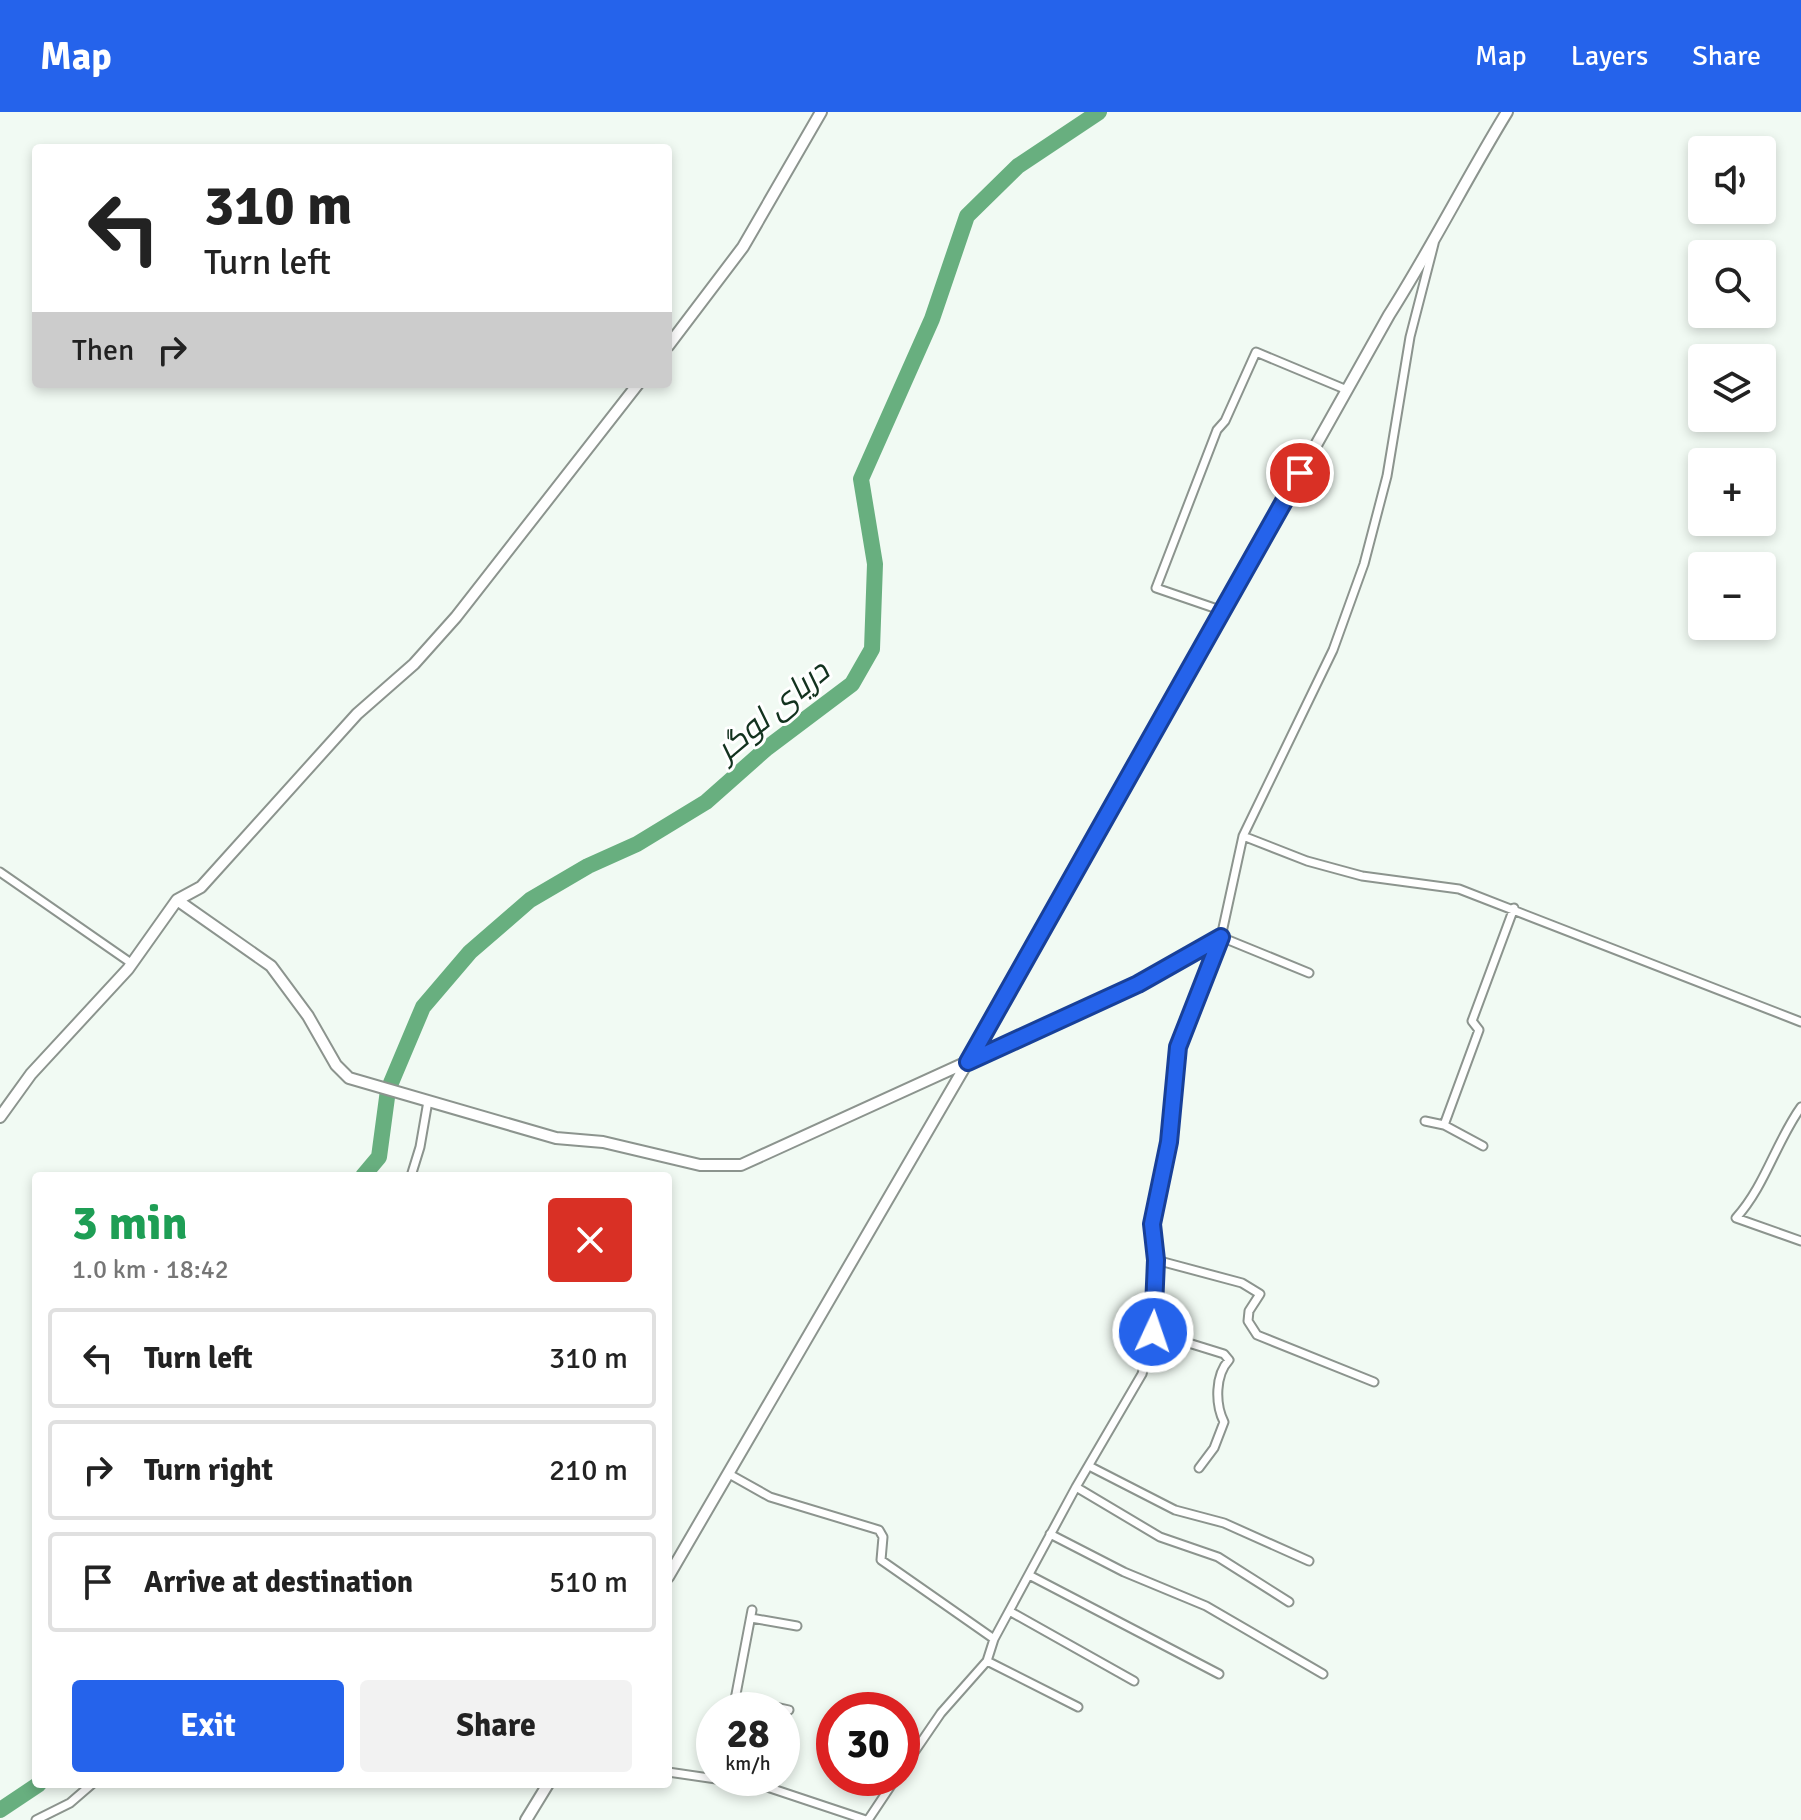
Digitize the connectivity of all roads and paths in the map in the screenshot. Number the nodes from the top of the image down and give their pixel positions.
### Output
1 (821, 112) edge
2 (1507, 112) edge
3 (1435, 242) junction
4 (672, 341) edge
5 (635, 388) edge
6 (1347, 390) junction
7 (1223, 611) junction
8 (1243, 836) junction
9 (0, 872) edge
10 (177, 900) junction
11 (1514, 908) junction
12 (1221, 937) junction
13 (131, 963) junction
14 (1309, 973) dead end
15 (1801, 1022) edge
16 (968, 1062) junction
17 (428, 1101) junction
18 (1801, 1107) edge
19 (0, 1117) edge
20 (1425, 1121) dead end
21 (1444, 1125) junction
22 (1483, 1146) dead end
23 (412, 1172) edge
24 (1801, 1241) edge
25 (1156, 1260) junction
26 (1153, 1332) junction
27 (1374, 1382) dead end
28 (1089, 1466) junction
29 (1199, 1468) dead end
30 (729, 1474) junction
31 (1076, 1487) junction
32 (1050, 1534) junction
33 (1309, 1561) dead end
34 (672, 1570) edge
35 (1029, 1575) junction
36 (1289, 1602) dead end
37 (1011, 1612) junction
38 (797, 1626) dead end
39 (994, 1639) junction
40 (987, 1661) junction
41 (1219, 1674) dead end
42 (1323, 1674) dead end
43 (1134, 1681) dead end
44 (736, 1692) edge
45 (1078, 1707) dead end
46 (920, 1744) edge
47 (672, 1772) edge
48 (696, 1775) edge
49 (87, 1788) edge
50 (546, 1788) edge
51 (794, 1796) edge
52 (884, 1796) edge
53 (36, 1820) edge
54 (526, 1820) edge
55 (867, 1820) edge

1 - 4 street
2 - 3 street
3 - 6 street
3 - 8 street
5 - 10 street
6 - 7 street
6 - 7 street
7 - 16 street
8 - 11 street
8 - 12 street
9 - 13 street
10 - 13 street
10 - 17 street
11 - 15 street
11 - 21 street
12 - 14 street
12 - 16 street
12 - 25 street
13 - 19 street
16 - 17 street
16 - 30 street
17 - 23 street
18 - 24 street
20 - 21 street
21 - 22 street
25 - 26 street
25 - 27 street
26 - 28 street
26 - 29 street
28 - 31 street
28 - 33 street
30 - 34 street
30 - 39 street
31 - 32 street
31 - 36 street
32 - 35 street
32 - 42 street
35 - 37 street
35 - 41 street
37 - 39 street
37 - 43 street
38 - 44 street
39 - 40 street
40 - 45 street
40 - 46 street
47 - 48 street
49 - 53 street
50 - 54 street
51 - 55 street
52 - 55 street

